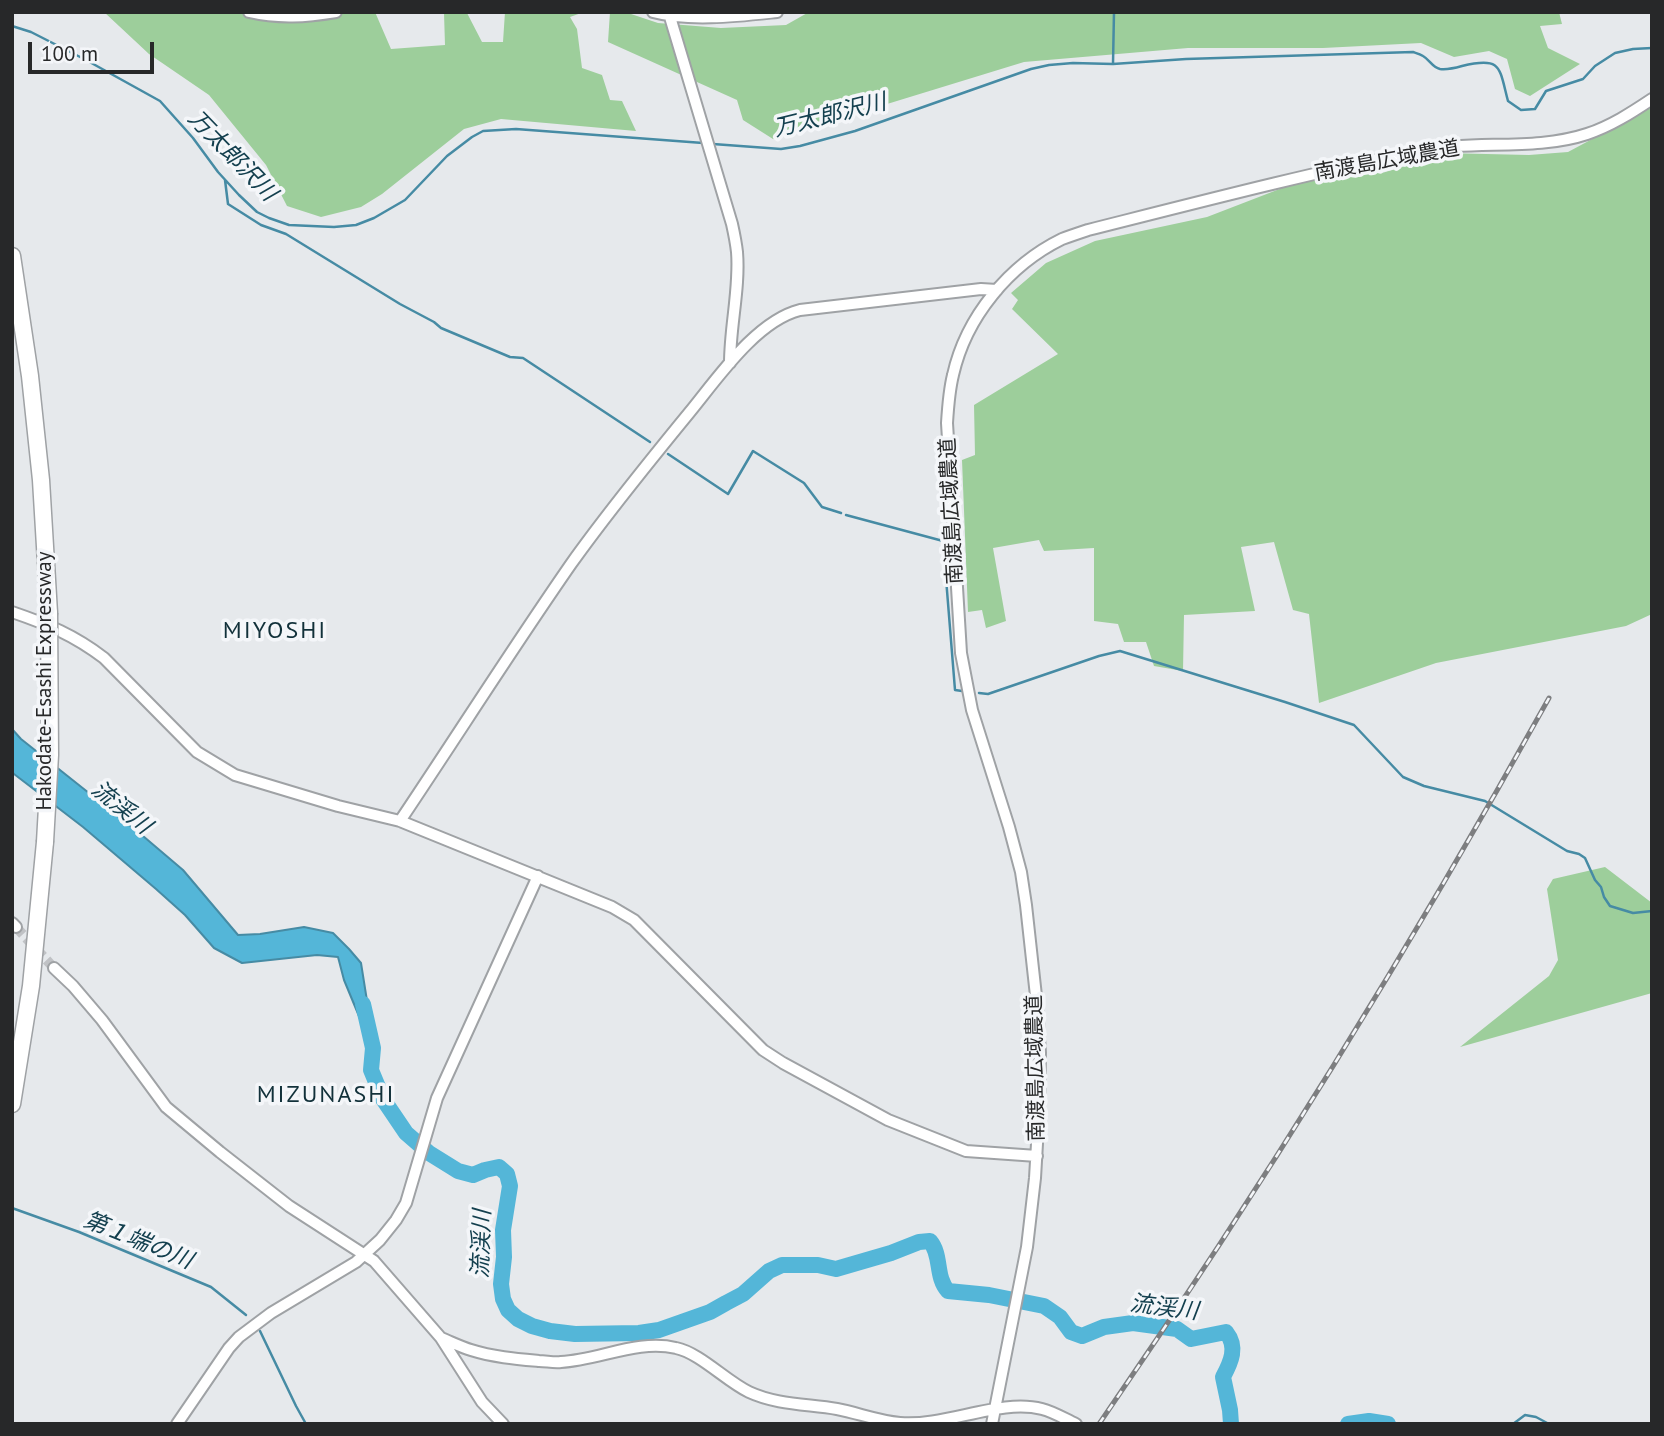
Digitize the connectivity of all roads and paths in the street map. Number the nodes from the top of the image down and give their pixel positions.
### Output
1 (249, 12) edge
2 (336, 12) edge
3 (653, 12) edge
4 (777, 12) edge
5 (670, 17) junction
6 (1652, 99) edge
7 (12, 256) edge
8 (997, 290) junction
9 (730, 363) junction
10 (12, 612) edge
11 (400, 821) junction
12 (538, 876) junction
13 (54, 968) tunnel mouth
14 (12, 1104) edge
15 (1037, 1156) junction
16 (365, 1255) junction
17 (441, 1338) junction
18 (994, 1409) junction
19 (177, 1424) edge
20 (503, 1424) edge
21 (992, 1424) edge
22 (1076, 1424) edge

1 - 2 street
3 - 5 street
4 - 5 street
5 - 9 street
6 - 8 street, 南渡島広域農道
7 - 14 highway, Hakodate-Esashi Expressway, bridge
8 - 9 street
8 - 15 street, 南渡島広域農道
9 - 11 street
10 - 11 street
11 - 12 street
12 - 15 street
12 - 16 street
13 - 16 street
15 - 18 street, 南渡島広域農道
16 - 17 street
16 - 19 street
17 - 18 street
17 - 20 street
18 - 21 street, 南渡島広域農道
18 - 22 street

